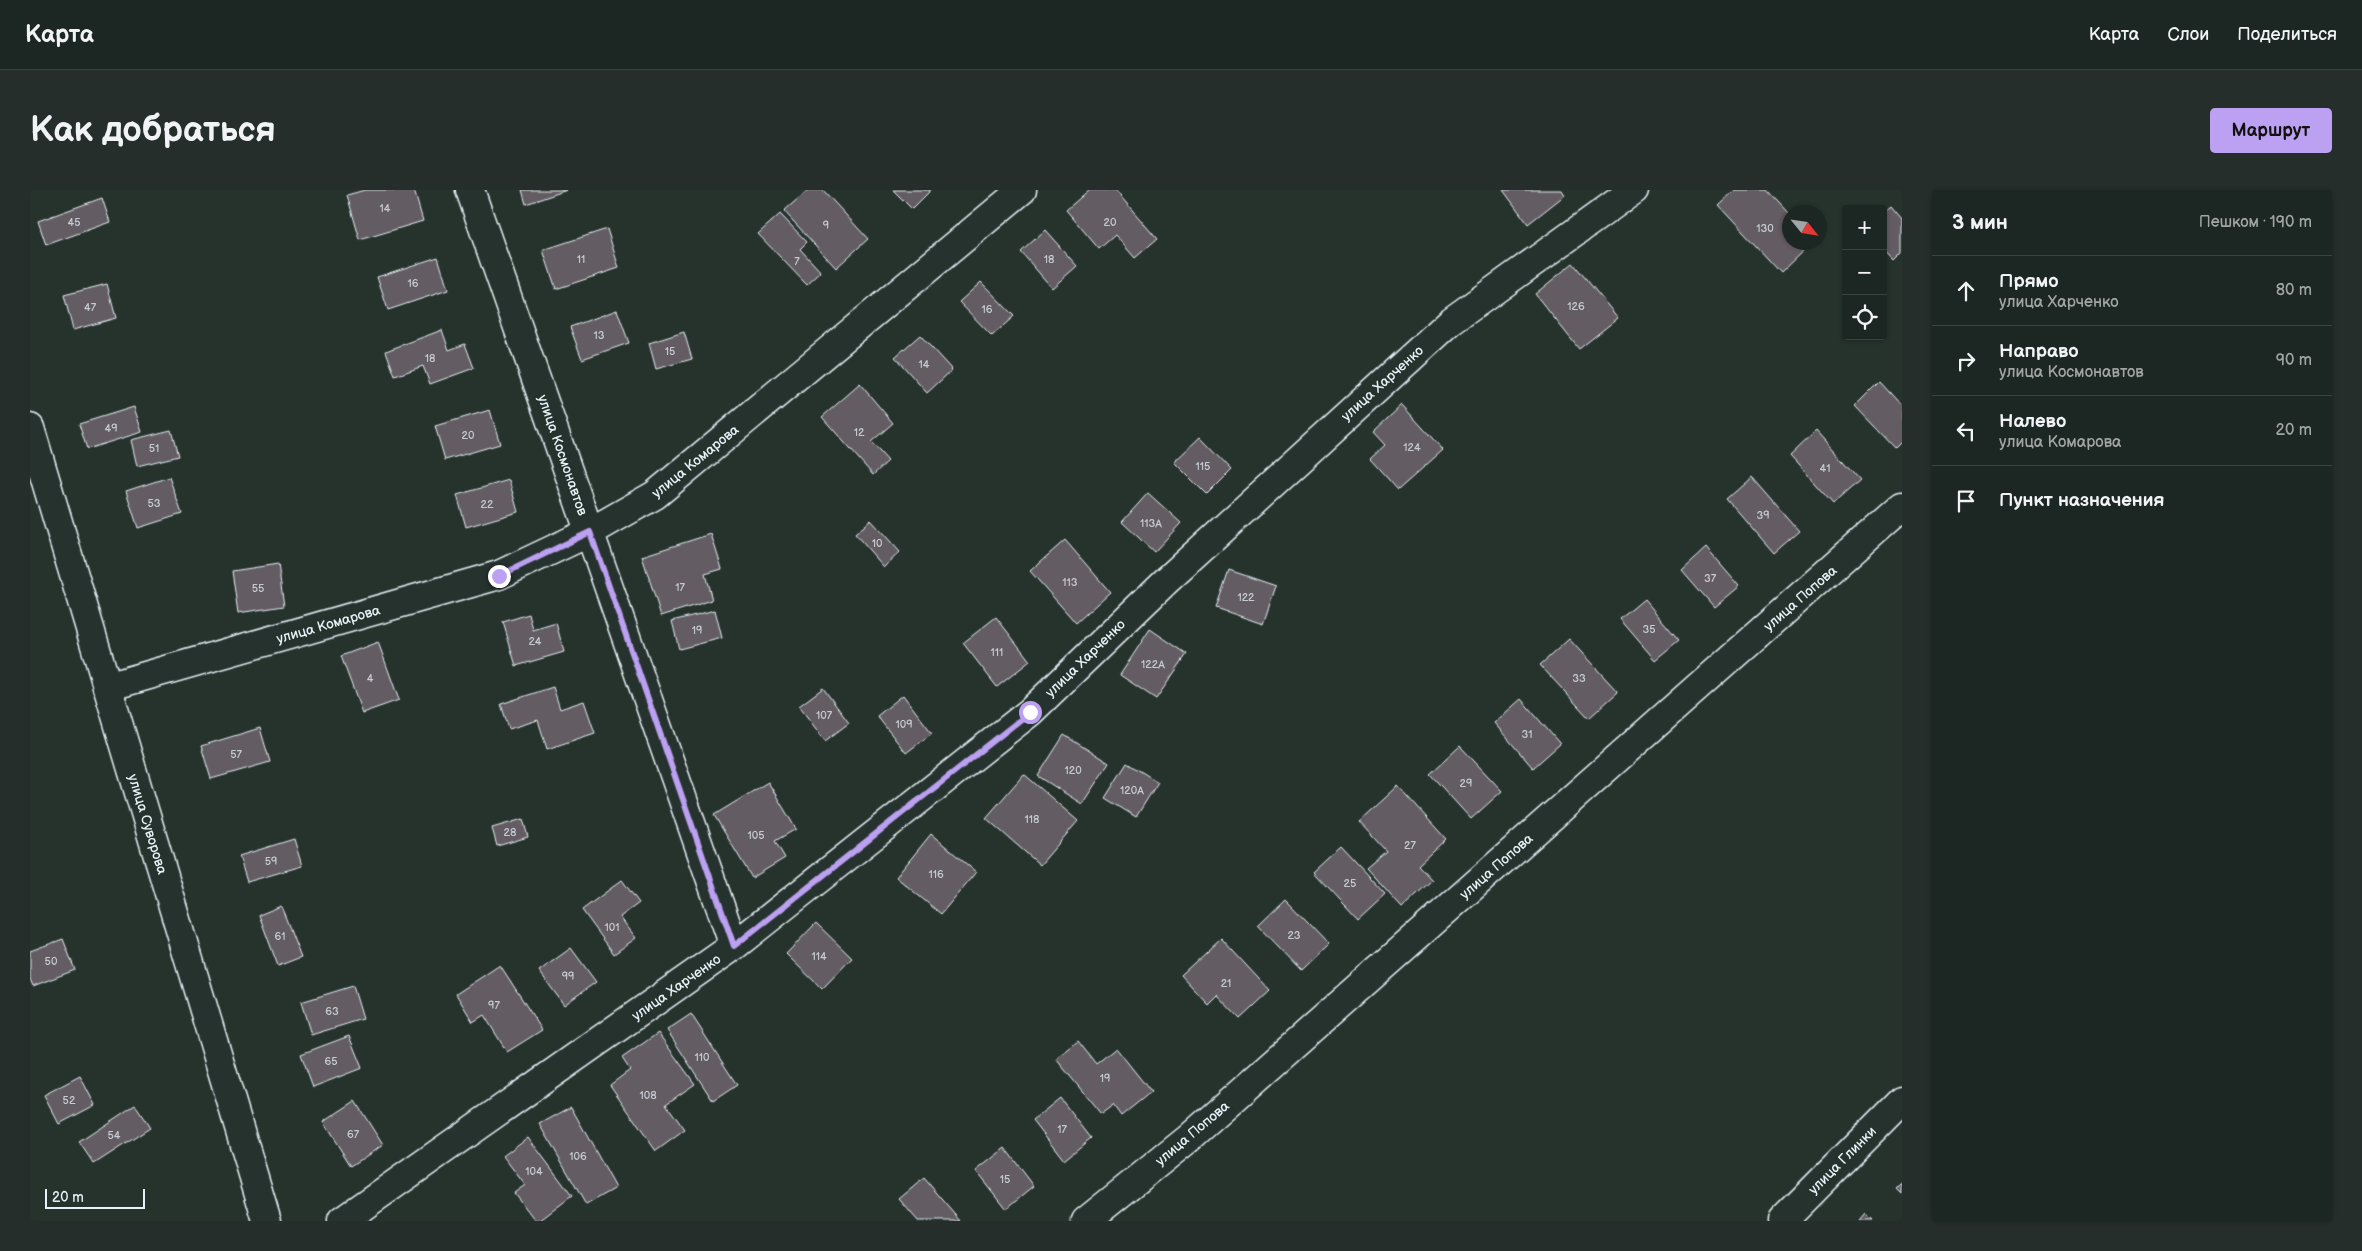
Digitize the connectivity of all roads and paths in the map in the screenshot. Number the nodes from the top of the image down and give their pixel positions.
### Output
1 (470, 190) edge
2 (1022, 190) edge
3 (1634, 190) edge
4 (30, 428) edge
5 (1902, 506) edge
6 (590, 532) junction
7 (107, 687) junction
8 (734, 946) junction
9 (1902, 1100) edge
10 (267, 1221) edge
11 (342, 1221) edge
12 (1086, 1221) edge
13 (1782, 1221) edge

1 - 6 street, улица Космонавтов
2 - 6 street, улица Комарова
3 - 8 street, улица Харченко
4 - 7 street, улица Суворова
5 - 12 street, улица Попова
6 - 7 street, улица Комарова
6 - 8 street, улица Космонавтов
7 - 10 street, улица Суворова
8 - 11 street, улица Харченко
9 - 13 street, улица Глинки

